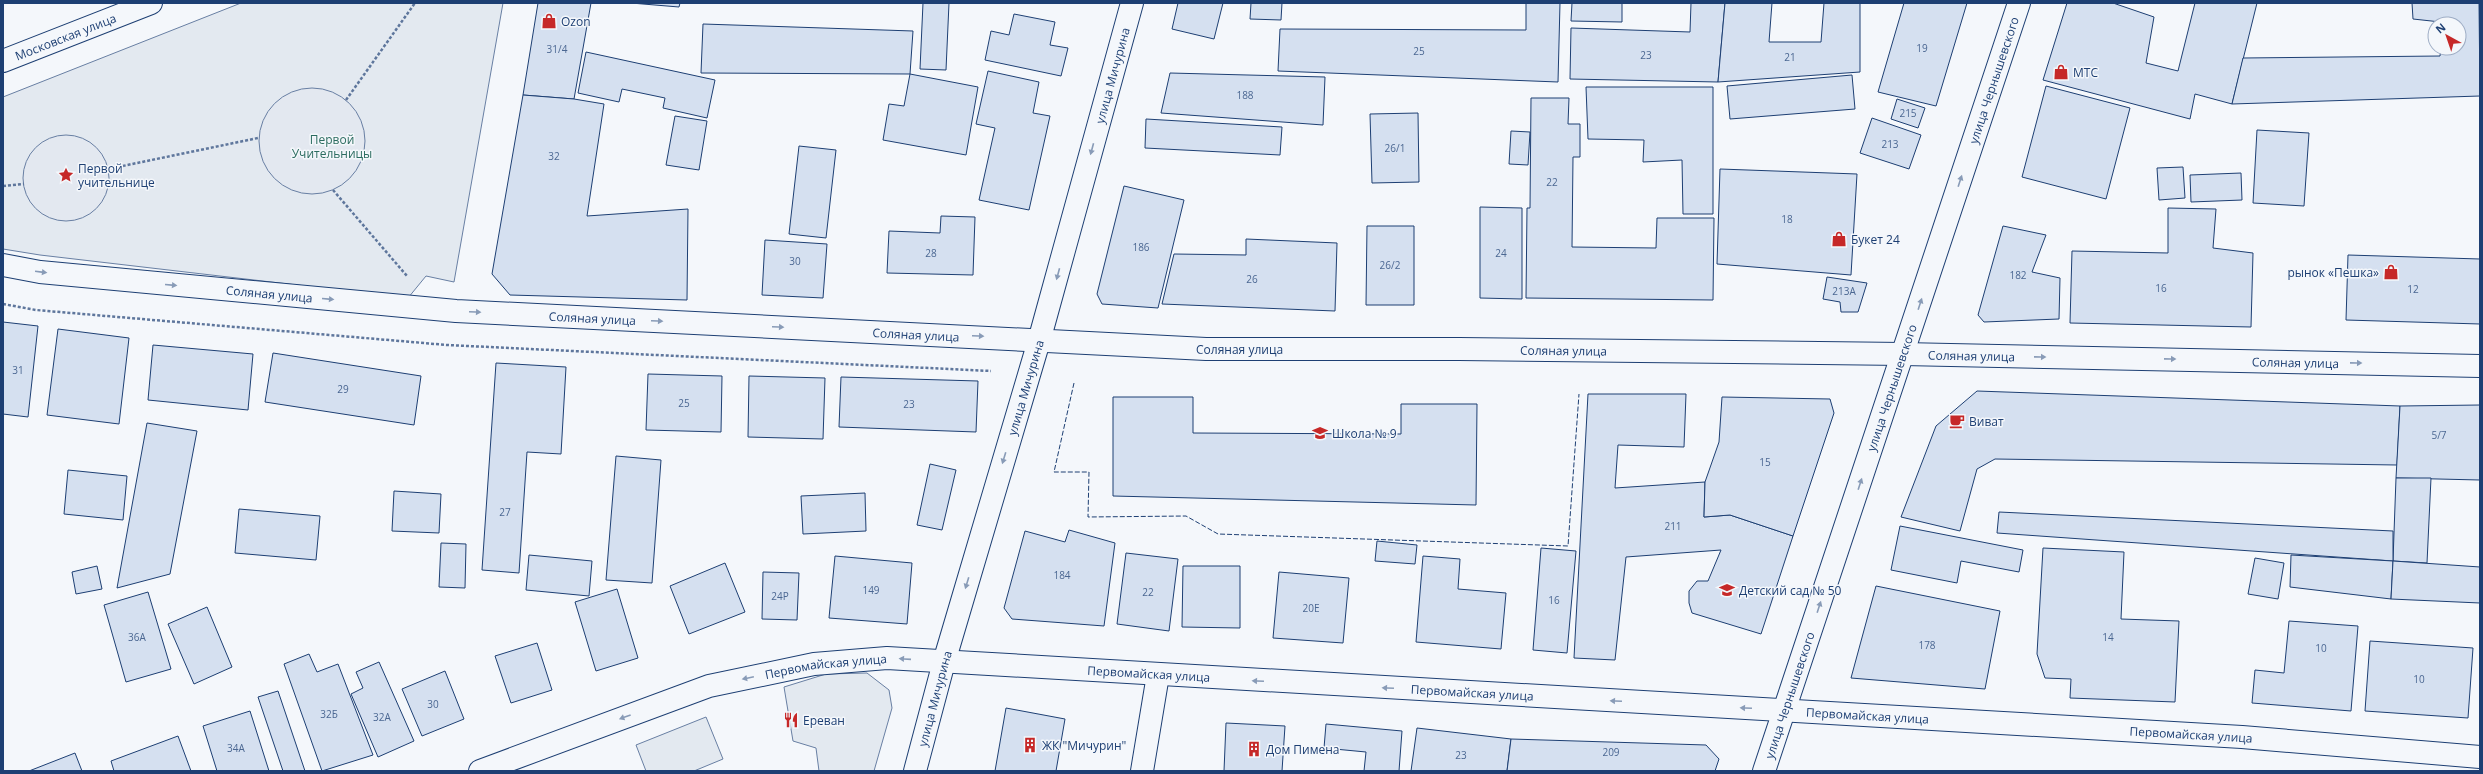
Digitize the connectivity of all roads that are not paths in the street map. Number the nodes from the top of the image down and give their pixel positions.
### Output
1 (151, 3) edge
2 (1132, 3) edge
3 (2018, 3) edge
4 (3, 61) edge
5 (3, 265) edge
6 (1040, 340) junction
7 (1903, 354) junction
8 (2480, 366) edge
9 (944, 662) junction
10 (1158, 676) junction
11 (1785, 710) junction
12 (2480, 757) edge
13 (480, 771) edge
14 (915, 771) edge
15 (1142, 771) edge
16 (1764, 771) edge

1 - 4 street, Московская улица
2 -> 6 street, улица Мичурина
7 -> 3 street, улица Чернышевского
5 -> 6 street, Соляная улица
6 - 7 street, Соляная улица
6 -> 9 street, улица Мичурина
7 -> 8 street, Соляная улица
11 -> 7 street, улица Чернышевского
9 - 10 street, Первомайская улица
9 -> 13 street, Первомайская улица
9 - 14 street, улица Мичурина
11 -> 10 street, Первомайская улица
10 - 15 street
11 - 12 street, Первомайская улица
11 - 16 street, улица Чернышевского

